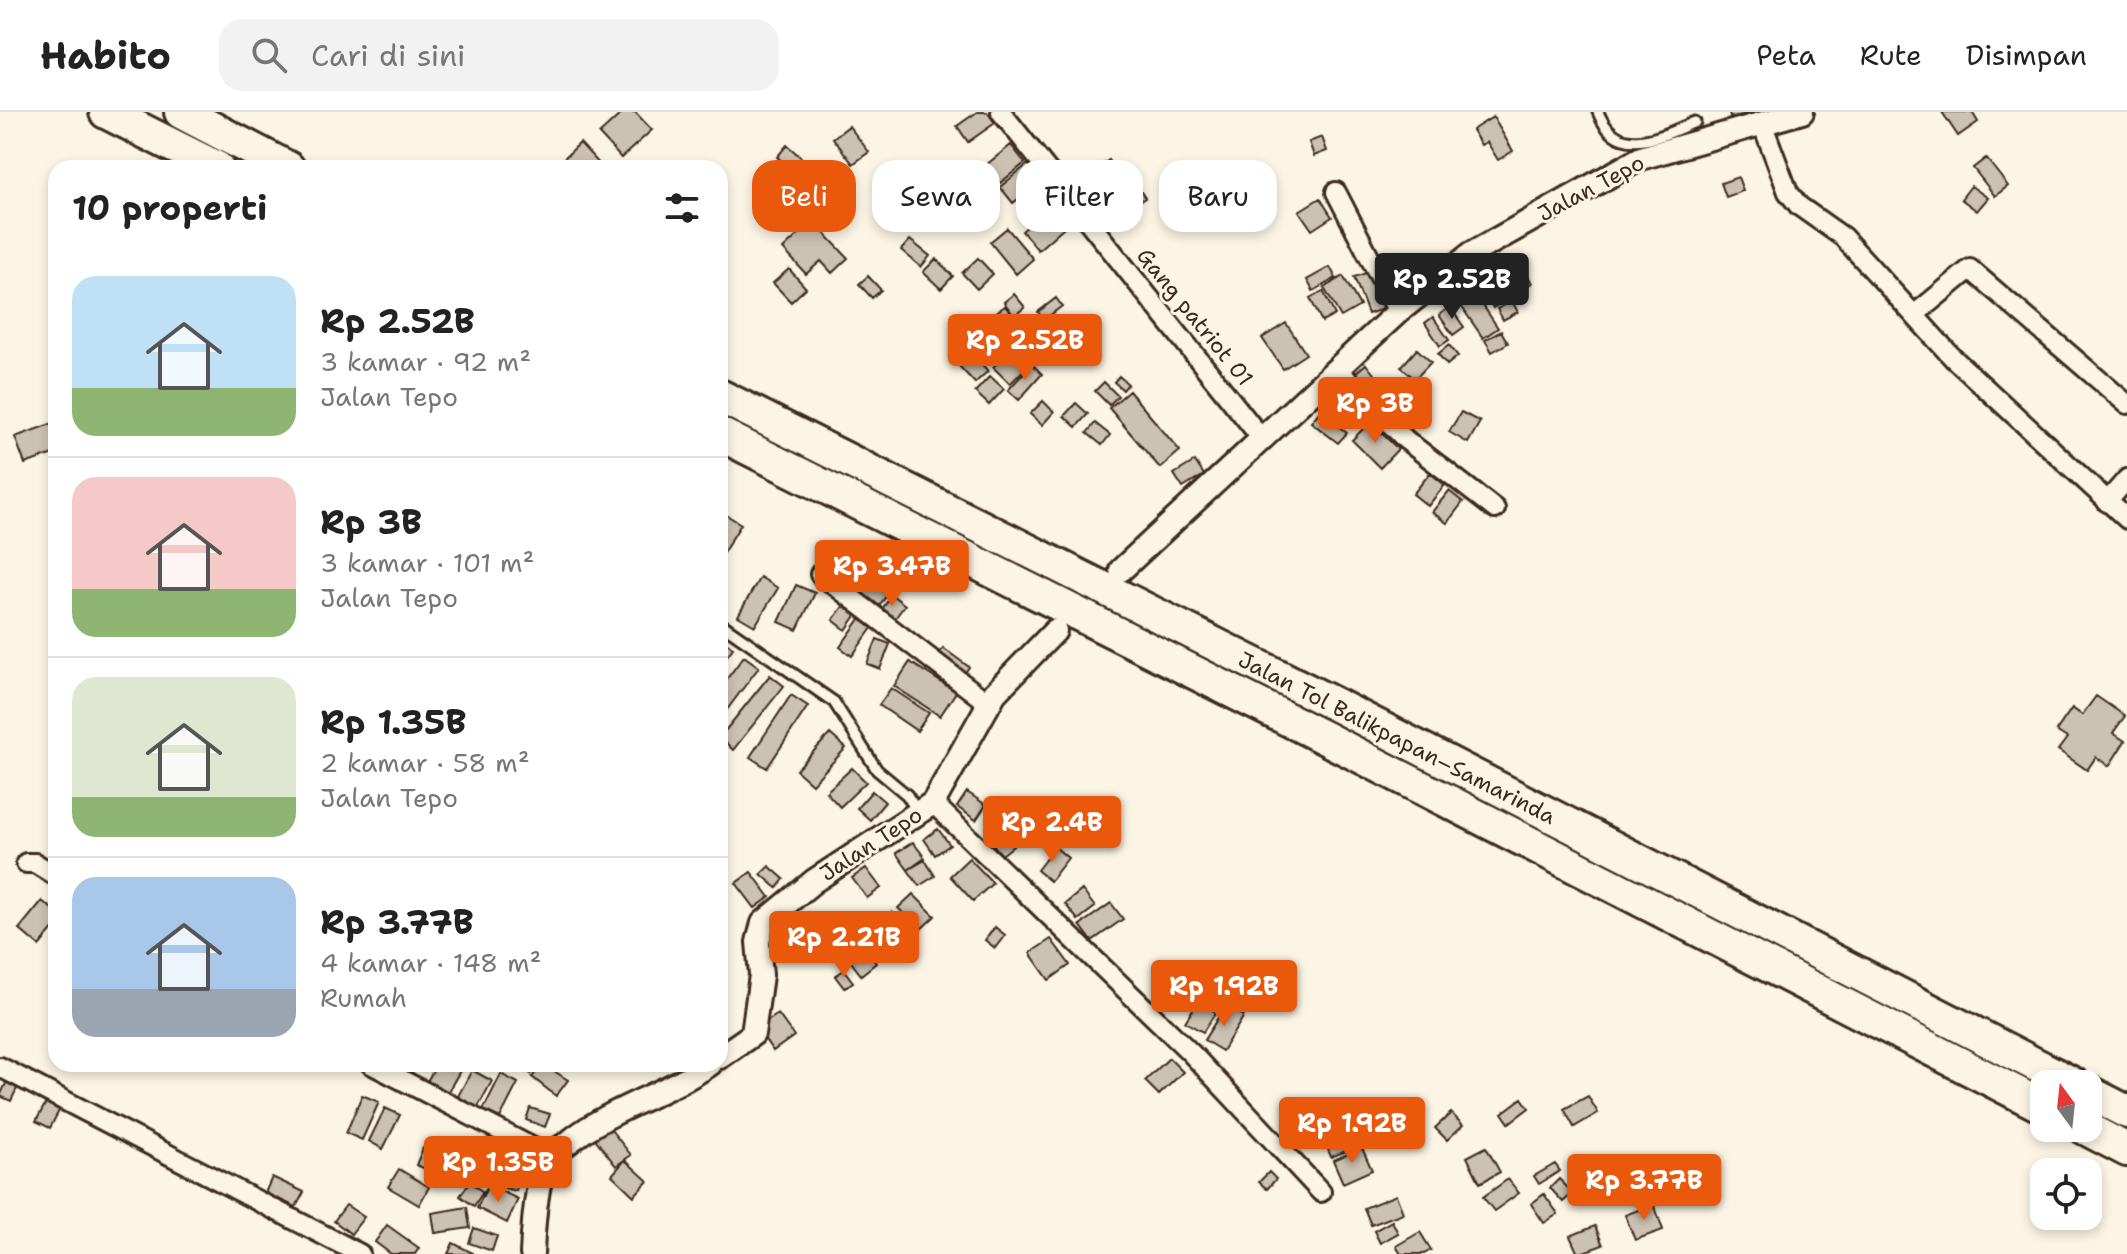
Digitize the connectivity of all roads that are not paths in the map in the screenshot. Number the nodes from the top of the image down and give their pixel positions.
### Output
1 (106, 112) edge
2 (181, 112) edge
3 (1001, 112) edge
4 (1598, 112) edge
5 (1782, 116) edge
6 (1696, 124) edge
7 (201, 160) edge
8 (273, 160) edge
9 (1336, 192) dead end
10 (1398, 312) junction
11 (1914, 315) junction
12 (1339, 371) junction
13 (728, 400) edge
14 (2127, 404) edge
15 (728, 438) edge
16 (1262, 439) junction
17 (2127, 479) edge
18 (2107, 502) junction
19 (1495, 509) dead end
20 (2127, 519) edge
21 (1121, 570) dead end
22 (820, 574) dead end
23 (728, 629) edge
24 (1055, 631) dead end
25 (988, 703) junction
26 (926, 808) junction
27 (26, 863) dead end
28 (48, 871) edge
29 (728, 1051) edge
30 (0, 1067) edge
31 (2046, 1070) edge
32 (386, 1072) edge
33 (698, 1072) edge
34 (2102, 1099) edge
35 (2030, 1100) edge
36 (2127, 1112) edge
37 (2102, 1137) edge
38 (2127, 1150) edge
39 (549, 1156) junction
40 (1321, 1192) dead end
41 (360, 1254) edge
42 (532, 1254) edge

1 - 7 highway
2 - 8 highway
3 - 16 street, Gang patriot 01
4 - 6 lane
5 - 6 street, Jalan Tepo
5 - 11 street
6 - 10 street, Jalan Tepo
9 - 10 street
10 - 12 street, Jalan Tepo
11 - 14 street
11 - 18 street
12 - 16 street, Jalan Tepo
12 - 19 street
13 - 31 highway, Jalan Tol Balikpapan–Samarinda
15 - 35 highway, Jalan Tol Balikpapan–Samarinda
16 - 21 street, Jalan Tepo
17 - 18 street
18 - 20 street
22 - 25 street
23 - 26 lane
24 - 25 street, Jalan Tepo
25 - 26 street, Jalan Tepo
26 - 29 street, Jalan Tepo
26 - 40 street
27 - 28 street
30 - 41 street
32 - 39 street
33 - 39 street
34 - 36 highway
37 - 38 highway
39 - 42 street

